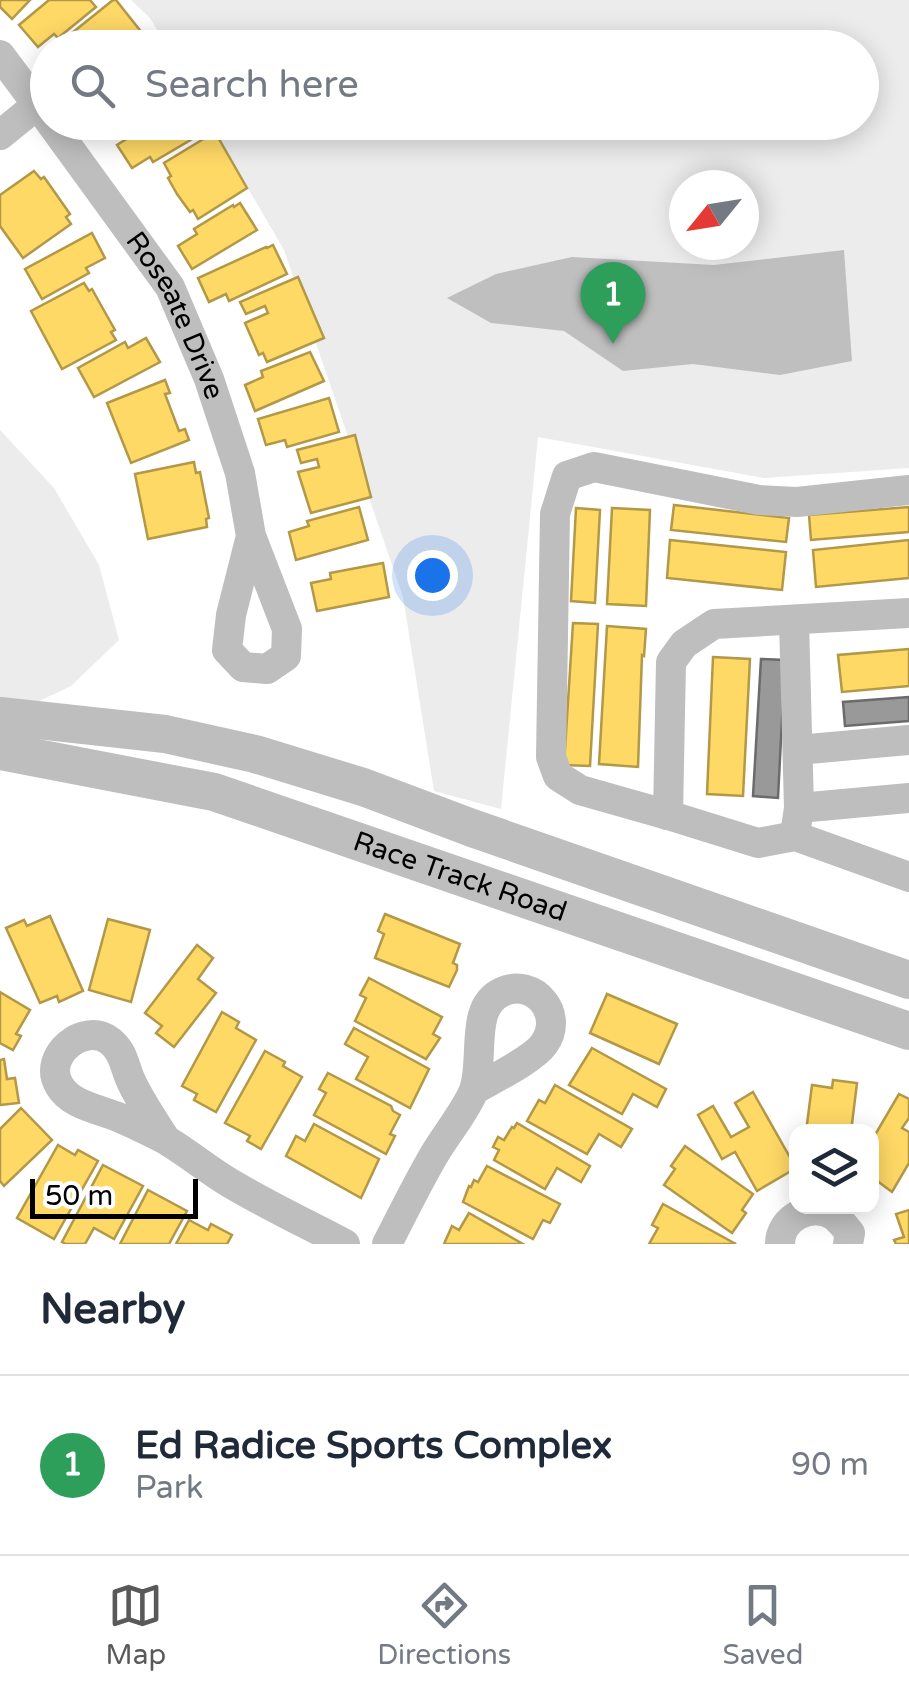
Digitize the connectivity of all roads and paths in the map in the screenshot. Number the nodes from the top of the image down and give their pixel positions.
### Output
1 (0, 55) edge
2 (30, 96) edge
3 (30, 123) edge
4 (0, 136) edge
5 (63, 140) edge
6 (909, 490) edge
7 (251, 536) dead end
8 (909, 613) edge
9 (794, 620) junction
10 (0, 716) edge
11 (909, 740) edge
12 (798, 750) junction
13 (0, 751) edge
14 (909, 798) edge
15 (668, 814) junction
16 (797, 822) junction
17 (472, 828) junction
18 (459, 876) junction
19 (909, 877) edge
20 (688, 955) junction
21 (909, 980) edge
22 (909, 1012) edge
23 (909, 1032) edge
24 (474, 1090) dead end
25 (166, 1140) dead end
26 (345, 1244) edge
27 (387, 1244) edge
28 (780, 1244) edge
29 (848, 1244) edge

1 - 2 street, Roseate Drive
3 - 4 street
5 - 7 street, Roseate Drive
6 - 15 street
8 - 9 street
9 - 12 street
9 - 15 street
10 - 17 main road, Race Track Road
11 - 12 street
12 - 16 street
13 - 18 main road, Race Track Road
14 - 16 street
15 - 16 street
16 - 19 street
17 - 18 main road
17 - 21 main road, Race Track Road
18 - 20 main road, Race Track Road
20 - 22 main road
20 - 23 main road, Race Track Road
24 - 27 street
25 - 26 street
28 - 29 street

